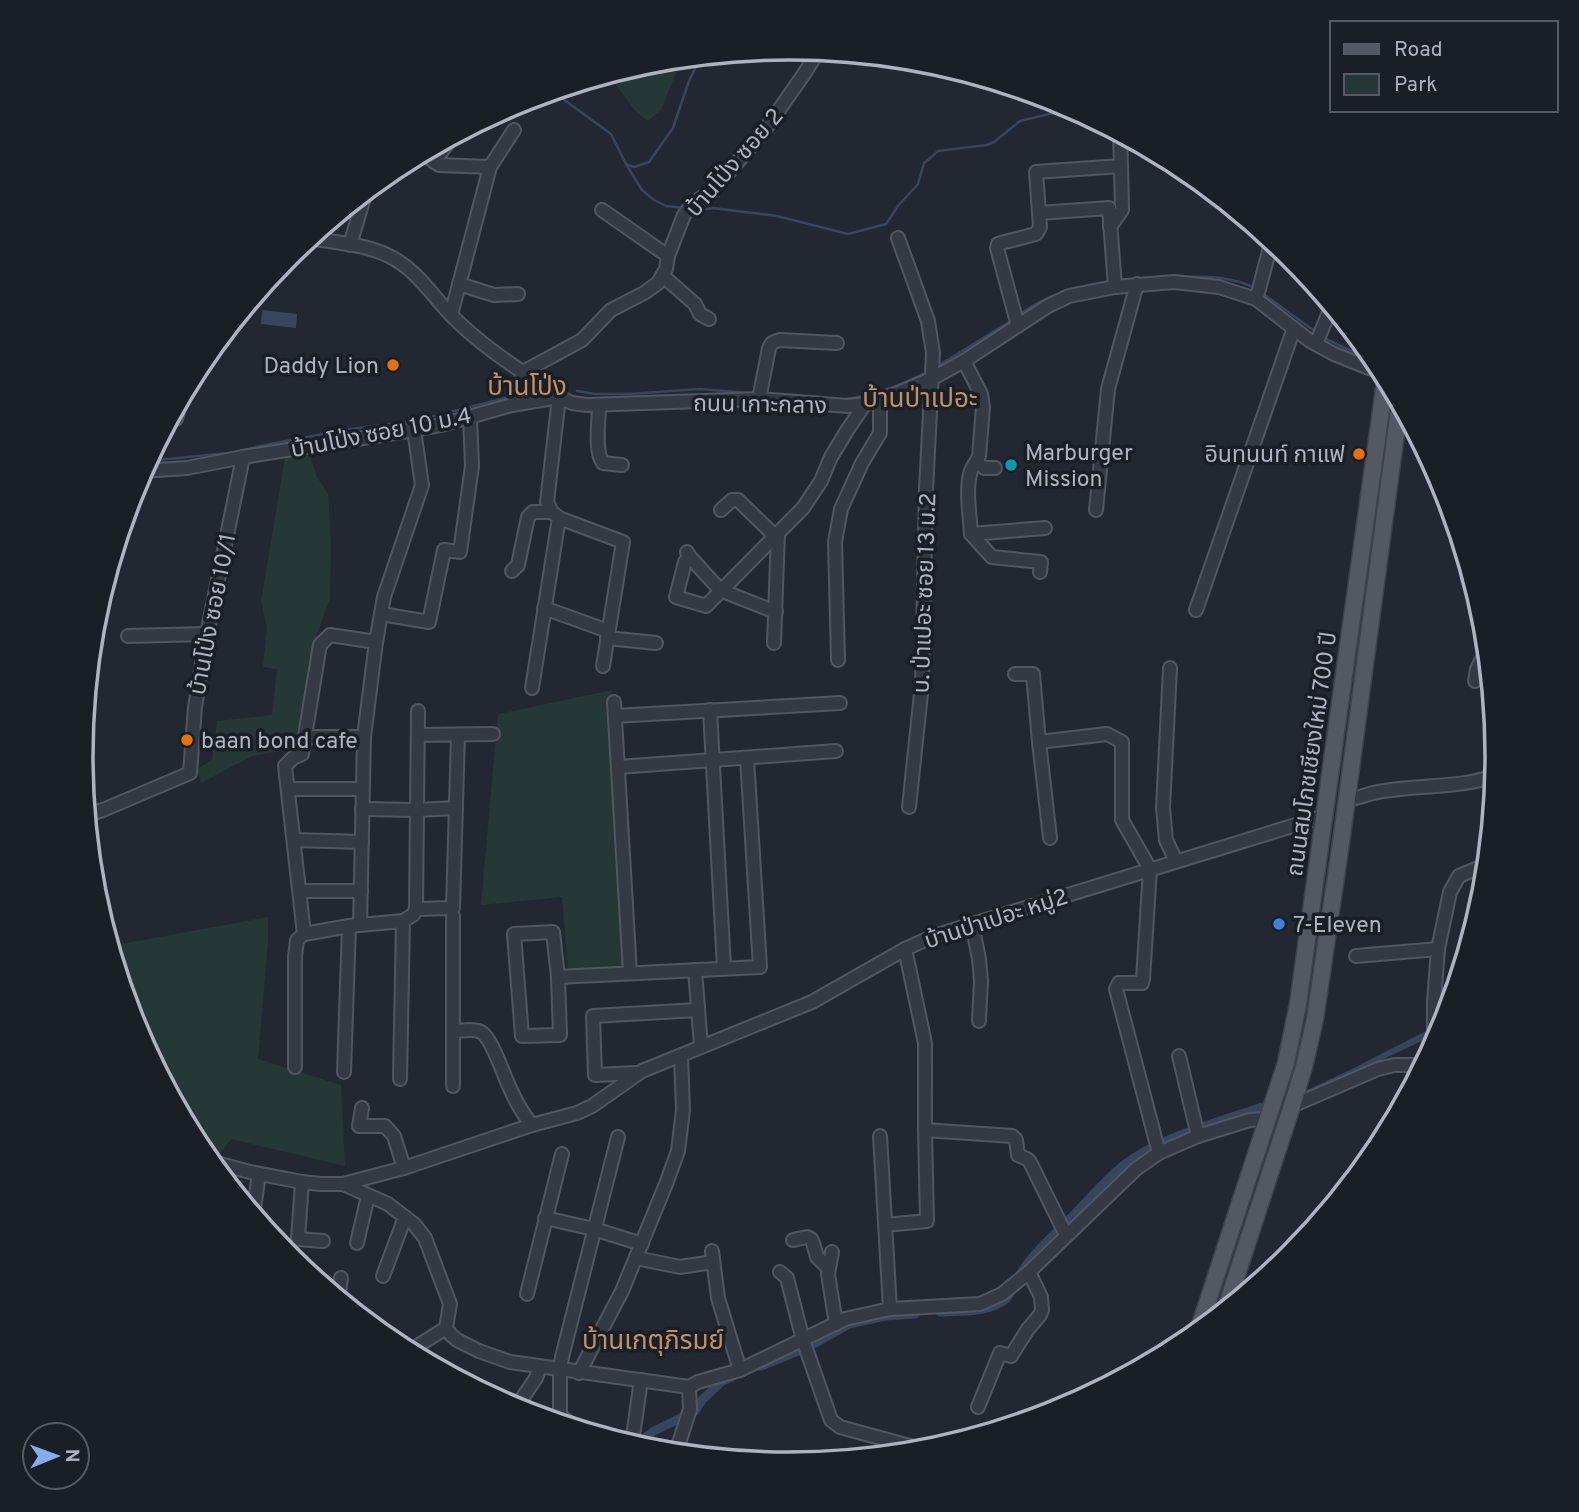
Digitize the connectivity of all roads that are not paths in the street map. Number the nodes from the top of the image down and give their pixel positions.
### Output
1 (812, 60) edge
2 (514, 130) dead end
3 (1120, 143) edge
4 (440, 154) edge
5 (431, 159) edge
6 (434, 162) junction
7 (1121, 166) junction
8 (490, 167) junction
9 (361, 207) edge
10 (602, 210) dead end
11 (1039, 213) junction
12 (1110, 227) junction
13 (898, 238) dead end
14 (322, 240) edge
15 (350, 245) junction
16 (1269, 251) edge
17 (668, 256) junction
18 (663, 276) junction
19 (1114, 282) junction
20 (459, 284) junction
21 (1137, 284) junction
22 (518, 294) dead end
23 (1258, 294) junction
24 (451, 315) junction
25 (1328, 315) edge
26 (709, 320) dead end
27 (1016, 320) junction
28 (1294, 328) junction
29 (837, 343) dead end
30 (1315, 344) junction
31 (964, 360) junction
32 (1368, 368) edge
33 (933, 371) junction
34 (523, 372) junction
35 (1383, 391) edge
36 (760, 395) junction
37 (559, 397) junction
38 (880, 400) junction
39 (865, 404) junction
40 (512, 405) junction
41 (599, 406) junction
42 (470, 417) junction
43 (1399, 419) edge
44 (414, 430) junction
45 (243, 457) junction
46 (977, 462) junction
47 (622, 465) dead end
48 (995, 468) dead end
49 (155, 470) edge
50 (721, 510) dead end
51 (1096, 510) dead end
52 (556, 515) junction
53 (1045, 528) dead end
54 (777, 534) junction
55 (971, 534) junction
56 (512, 571) dead end
57 (1040, 572) dead end
58 (720, 590) junction
59 (544, 608) junction
60 (1196, 610) dead end
61 (776, 612) junction
62 (381, 614) junction
63 (207, 634) junction
64 (607, 634) junction
65 (128, 636) dead end
66 (376, 642) junction
67 (656, 643) dead end
68 (774, 643) dead end
69 (838, 660) dead end
70 (1480, 665) edge
71 (603, 666) dead end
72 (1170, 668) dead end
73 (1015, 674) dead end
74 (1475, 681) dead end
75 (532, 688) dead end
76 (614, 702) dead end
77 (840, 703) dead end
78 (710, 710) junction
79 (418, 711) dead end
80 (615, 716) junction
81 (494, 734) dead end
82 (418, 735) junction
83 (458, 735) junction
84 (305, 737) junction
85 (364, 737) junction
86 (1039, 742) junction
87 (836, 751) dead end
88 (747, 758) junction
89 (713, 760) junction
90 (618, 767) junction
91 (1485, 779) edge
92 (288, 789) junction
93 (362, 789) junction
94 (1347, 798) junction
95 (909, 807) dead end
96 (362, 808) junction
97 (456, 808) junction
98 (417, 810) junction
99 (95, 812) edge
100 (1325, 816) junction
101 (1050, 838) dead end
102 (294, 840) junction
103 (362, 842) junction
104 (1176, 861) junction
105 (1477, 868) edge
106 (1150, 869) junction
107 (300, 891) junction
108 (361, 891) junction
109 (416, 909) junction
110 (453, 916) dead end
111 (403, 921) junction
112 (972, 924) junction
113 (355, 926) junction
114 (304, 934) junction
115 (905, 949) junction
116 (1438, 949) junction
117 (1356, 956) dead end
118 (724, 968) junction
119 (695, 970) junction
120 (630, 973) junction
121 (558, 977) junction
122 (698, 1010) junction
123 (1437, 1013) edge
124 (979, 1021) dead end
125 (453, 1031) junction
126 (701, 1046) junction
127 (681, 1056) junction
128 (1179, 1056) dead end
129 (1413, 1065) edge
130 (295, 1066) dead end
131 (345, 1073) dead end
132 (639, 1073) junction
133 (400, 1079) dead end
134 (453, 1086) dead end
135 (1292, 1106) junction
136 (362, 1108) dead end
137 (1268, 1119) junction
138 (532, 1125) junction
139 (925, 1130) junction
140 (618, 1136) dead end
141 (880, 1136) dead end
142 (1198, 1136) junction
143 (1159, 1153) junction
144 (562, 1154) dead end
145 (229, 1167) edge
146 (404, 1168) junction
147 (259, 1174) junction
148 (302, 1182) junction
149 (344, 1184) junction
150 (368, 1196) junction
151 (255, 1202) edge
152 (405, 1217) junction
153 (545, 1219) junction
154 (884, 1225) junction
155 (594, 1229) junction
156 (1066, 1235) junction
157 (793, 1240) dead end
158 (323, 1241) dead end
159 (357, 1243) dead end
160 (642, 1244) junction
161 (832, 1252) dead end
162 (636, 1258) junction
163 (828, 1268) junction
164 (780, 1272) dead end
165 (1028, 1272) junction
166 (383, 1276) dead end
167 (341, 1278) dead end
168 (340, 1288) edge
169 (527, 1294) dead end
170 (1230, 1296) edge
171 (890, 1309) junction
172 (1203, 1317) edge
173 (836, 1324) junction
174 (446, 1328) junction
175 (803, 1340) junction
176 (419, 1345) edge
177 (540, 1367) junction
178 (559, 1369) junction
179 (740, 1370) junction
180 (579, 1373) junction
181 (641, 1380) junction
182 (689, 1387) junction
183 (522, 1399) edge
184 (978, 1406) dead end
185 (561, 1414) edge
186 (634, 1435) edge
187 (678, 1443) edge
188 (900, 1443) edge

1 - 17 street, บ้านโป่ง ซอย 2
2 - 8 street
3 - 7 street
4 - 6 street
5 - 6 street
6 - 8 street
7 - 11 street
7 - 12 street
8 - 20 street
9 - 15 street
10 - 17 street
11 - 12 street
11 - 27 street
12 - 19 street
13 - 33 street, บ. ป่าเปอะ ซอย 13 ม.2
14 - 15 street, ถนน เกาะกลาง
15 - 24 street, ถนน เกาะกลาง
16 - 23 street
17 - 18 street, บ้านโป่ง ซอย 2
18 - 26 street
18 - 34 street
19 - 21 street, ถนน เกาะกลาง
19 - 27 street, ถนน เกาะกลาง
20 - 22 street
20 - 24 street
21 - 23 street, ถนน เกาะกลาง
21 - 51 street
23 - 28 street, ถนน เกาะกลาง
24 - 34 street, ถนน เกาะกลาง
25 - 30 street
27 - 31 street, ถนน เกาะกลาง
28 - 30 street, ถนน เกาะกลาง
28 - 60 street
29 - 36 street
30 - 32 street, ถนน เกาะกลาง
31 - 33 street, ถนน เกาะกลาง
31 - 46 street
33 - 38 street, ถนน เกาะกลาง
33 - 95 street, บ. ป่าเปอะ ซอย 13 ม.2
34 - 37 street, ถนน เกาะกลาง
34 - 40 street
35 - 100 main road, ถนนสมโภชเชียงใหม่ 700 ปี
36 - 39 street, ถนน เกาะกลาง
36 - 41 street, ถนน เกาะกลาง
37 - 40 street, บ้านโป่ง ซอย 10 ม.4
37 - 41 street, ถนน เกาะกลาง
37 - 52 street
38 - 39 street, ถนน เกาะกลาง
38 - 69 street
39 - 54 street
40 - 42 street, บ้านโป่ง ซอย 10 ม.4
41 - 47 street
42 - 44 street, บ้านโป่ง ซอย 10 ม.4
42 - 62 street
43 - 94 main road, ถนนสมโภชเชียงใหม่ 700 ปี
44 - 45 street, บ้านโป่ง ซอย 10 ม.4
44 - 62 street
45 - 49 street, บ้านโป่ง ซอย 10 ม.4
45 - 63 street, บ้านโป่ง ซอย 10/1
46 - 48 street
46 - 55 street
50 - 54 street
52 - 56 street
52 - 59 street
52 - 64 street
53 - 55 street
54 - 58 street
54 - 61 street
55 - 57 street
58 - 58 street
58 - 61 street
59 - 64 street
59 - 75 street
61 - 68 street
62 - 66 street
63 - 65 street
63 - 99 street, บ้านโป่ง ซอย 10/1
64 - 67 street
64 - 71 street
66 - 84 street
66 - 85 street
70 - 74 street
72 - 104 street
73 - 86 street
76 - 80 street
77 - 78 street
78 - 80 street
78 - 89 street
79 - 82 street
80 - 90 street
81 - 83 street
82 - 83 street
82 - 98 street
83 - 97 street
84 - 85 street
84 - 92 street
85 - 93 street
86 - 101 street
86 - 106 street
87 - 88 street
88 - 89 street
88 - 118 street
89 - 90 street
89 - 118 street
90 - 120 street
91 - 94 street
92 - 93 street
92 - 102 street
93 - 96 street
94 - 135 main road, ถนนสมโภชเชียงใหม่ 700 ปี
96 - 98 street
96 - 103 street
97 - 98 street
97 - 109 street
98 - 109 street
100 - 104 street, บ้านป่าเปอะ หมู่2
100 - 137 main road, ถนนสมโภชเชียงใหม่ 700 ปี
102 - 103 street
102 - 107 street
103 - 108 street
104 - 106 street, บ้านป่าเปอะ หมู่2
105 - 116 street
106 - 112 street, บ้านป่าเปอะ หมู่2
106 - 143 street
107 - 108 street
107 - 114 street
108 - 113 street
109 - 111 street
110 - 125 street
111 - 113 street
111 - 133 street
112 - 115 street, บ้านป่าเปอะ หมู่2
112 - 124 street
113 - 114 street
113 - 131 street
114 - 130 street
115 - 126 street, บ้านป่าเปอะ หมู่2
115 - 139 street
116 - 117 street
116 - 123 street
118 - 119 street
119 - 120 street
119 - 122 street
120 - 121 street
121 - 121 street
122 - 126 street
122 - 132 street
125 - 134 street
125 - 138 street
126 - 127 street, บ้านป่าเปอะ หมู่2
127 - 132 street, บ้านป่าเปอะ หมู่2
127 - 160 street
128 - 142 street
129 - 135 street
132 - 138 street
135 - 170 main road, ถนนสมโภชเชียงใหม่ 700 ปี
136 - 146 street
137 - 142 street
137 - 172 main road, ถนนสมโภชเชียงใหม่ 700 ปี
138 - 146 street
139 - 154 street
139 - 156 street
140 - 155 street
141 - 154 street
142 - 143 street
143 - 156 street
144 - 153 street
145 - 147 street
146 - 149 street
147 - 148 street
147 - 151 street
148 - 149 street
148 - 158 street
149 - 150 street
150 - 152 street
150 - 159 street
152 - 166 street
152 - 174 street
153 - 155 street
153 - 169 street
154 - 171 street
155 - 160 street
155 - 178 street
156 - 165 street
157 - 163 street
160 - 162 street
161 - 163 street
162 - 179 street
162 - 180 street
163 - 173 street
164 - 175 street
165 - 171 street
165 - 184 street
167 - 168 street
171 - 173 street
173 - 175 street
174 - 176 street
174 - 177 street
175 - 179 street
175 - 188 street
177 - 178 street
177 - 183 street
178 - 180 street
178 - 185 street
179 - 182 street
180 - 181 street
181 - 182 street
181 - 186 street
182 - 187 street

